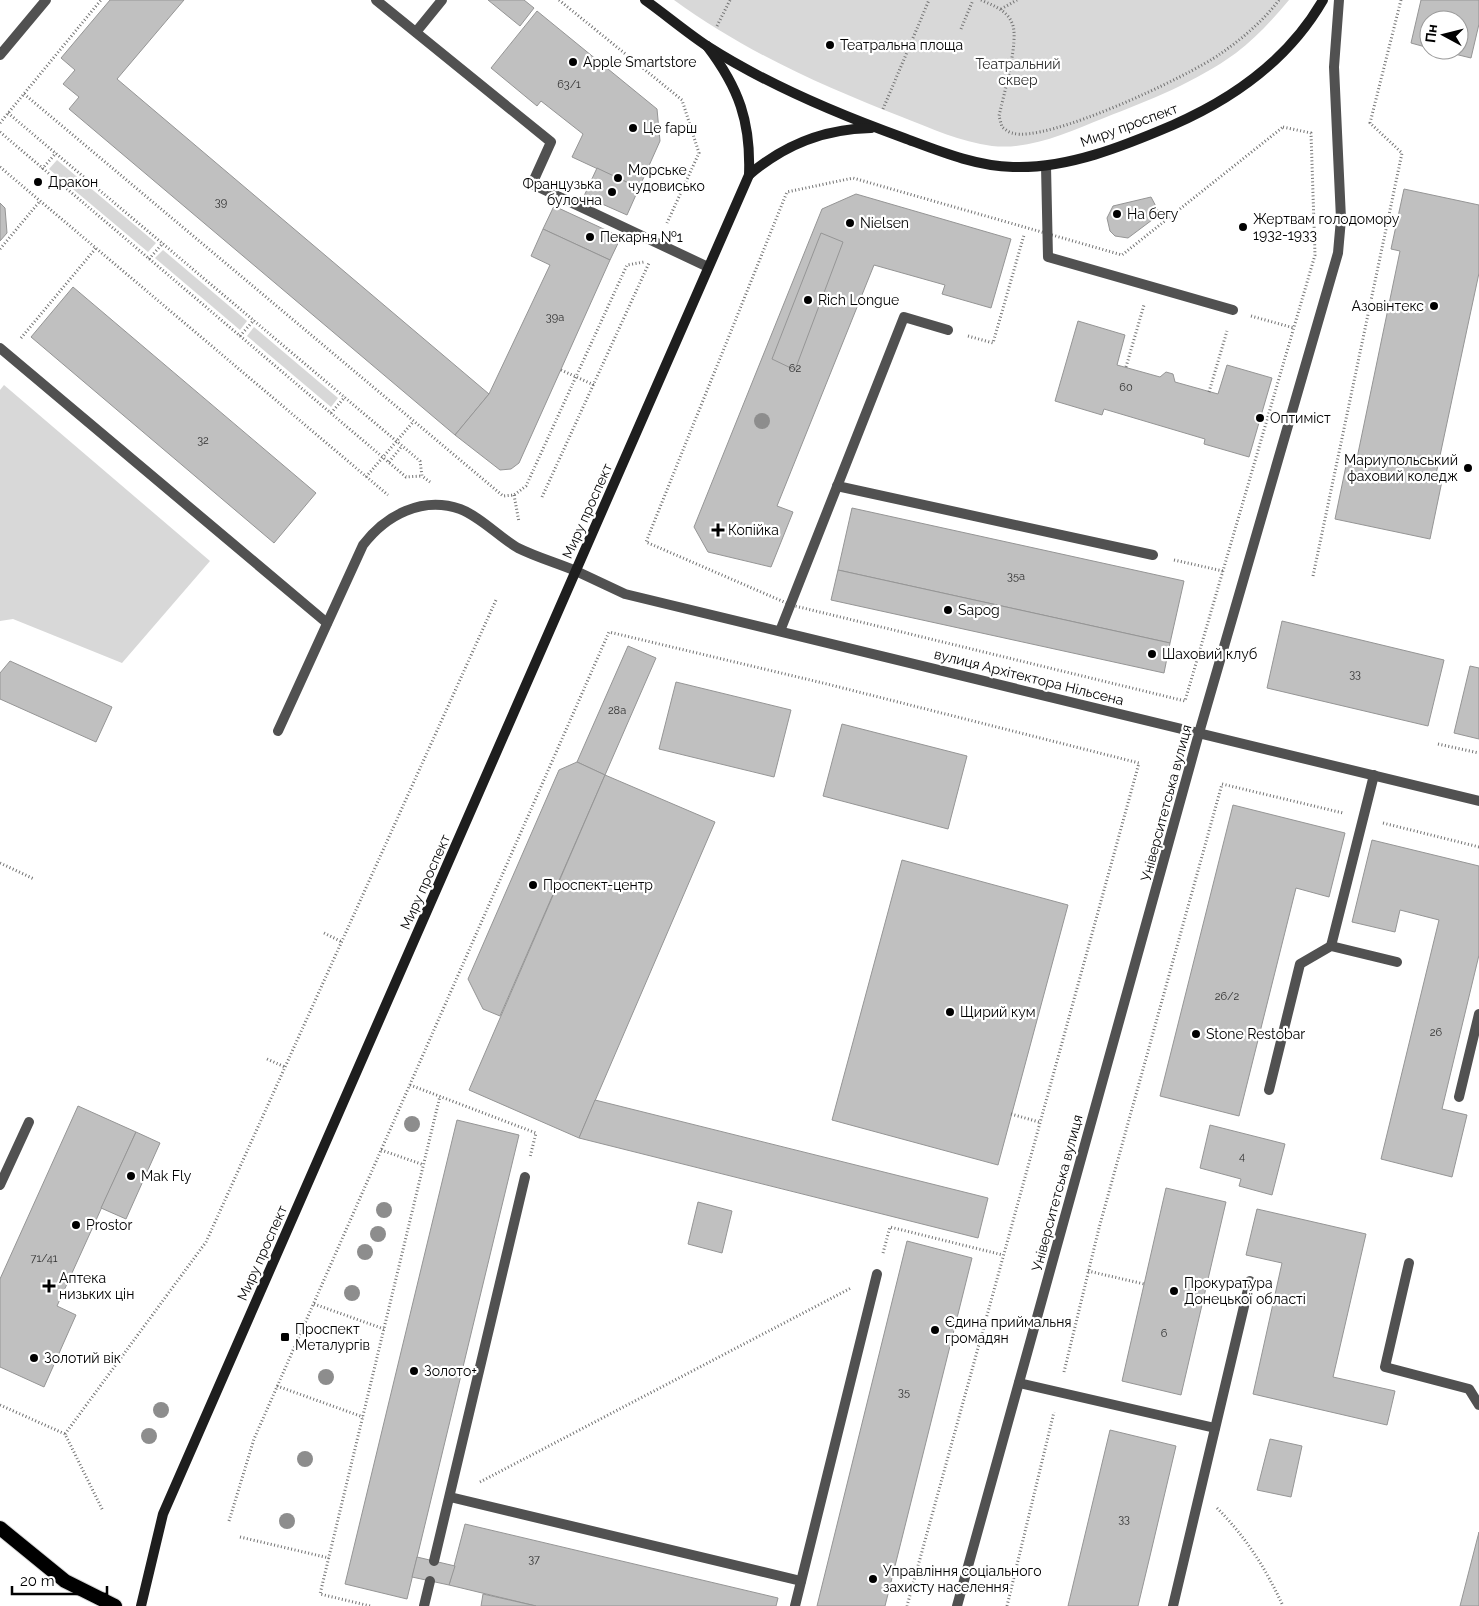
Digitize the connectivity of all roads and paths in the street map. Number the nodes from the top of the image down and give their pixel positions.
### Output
1 (46, 0) edge
2 (101, 0) edge
3 (376, 0) edge
4 (442, 0) edge
5 (559, 0) edge
6 (645, 0) edge
7 (730, 0) edge
8 (929, 0) edge
9 (972, 0) edge
10 (981, 0) edge
11 (1017, 0) edge
12 (1279, 0) edge
13 (1323, 0) edge
14 (1340, 0) edge
15 (1401, 0) edge
16 (1001, 9) junction
17 (716, 29) dead end
18 (961, 29) dead end
19 (416, 32) junction
20 (707, 46) junction
21 (0, 56) edge
22 (24, 94) junction
23 (882, 110) dead end
24 (8, 113) junction
25 (0, 123) edge
26 (875, 128) junction
27 (0, 132) edge
28 (56, 153) junction
29 (1046, 166) junction
30 (0, 167) edge
31 (42, 169) junction
32 (749, 175) junction
33 (40, 201) junction
34 (1026, 228) junction
35 (1048, 234) junction
36 (163, 243) junction
37 (658, 243) junction
38 (96, 248) junction
39 (0, 249) edge
40 (149, 259) junction
41 (708, 267) junction
42 (1150, 286) junction
43 (1233, 310) junction
44 (254, 320) junction
45 (1294, 328) junction
46 (948, 330) joint
47 (240, 336) junction
48 (4, 351) edge
49 (1126, 367) dead end
50 (561, 370) dead end
51 (576, 376) junction
52 (594, 385) junction
53 (1209, 392) dead end
54 (345, 397) junction
55 (331, 414) junction
56 (413, 422) junction
57 (390, 449) junction
58 (396, 454) junction
59 (366, 477) junction
60 (837, 486) junction
61 (514, 495) junction
62 (542, 497) dead end
63 (406, 510) junction
64 (519, 518) dead end
65 (1153, 555) joint
66 (576, 570) junction
67 (1223, 571) junction
68 (1313, 576) dead end
69 (496, 600) dead end
70 (791, 605) junction
71 (327, 623) junction
72 (780, 631) junction
73 (278, 731) dead end
74 (1199, 733) junction
75 (1438, 744) dead end
76 (1479, 754) edge
77 (1374, 775) junction
78 (1222, 784) dead end
79 (1479, 800) edge
80 (0, 863) edge
81 (34, 879) dead end
82 (324, 933) dead end
83 (342, 942) junction
84 (1331, 946) junction
85 (1398, 962) dead end
86 (1479, 1014) edge
87 (267, 1059) dead end
88 (285, 1067) junction
89 (410, 1085) junction
90 (1269, 1090) dead end
91 (440, 1096) junction
92 (1459, 1097) dead end
93 (1012, 1114) dead end
94 (29, 1122) dead end
95 (1039, 1122) junction
96 (536, 1133) dead end
97 (381, 1150) junction
98 (424, 1165) junction
99 (525, 1177) dead end
100 (0, 1185) edge
101 (1003, 1255) junction
102 (1409, 1263) dead end
103 (1088, 1271) junction
104 (878, 1274) junction
105 (1250, 1281) dead end
106 (1144, 1284) dead end
107 (314, 1304) junction
108 (384, 1329) junction
109 (1019, 1382) junction
110 (277, 1386) junction
111 (1059, 1392) junction
112 (0, 1405) edge
113 (1479, 1405) edge
114 (363, 1417) junction
115 (1215, 1428) junction
116 (65, 1434) junction
117 (1200, 1491) junction
118 (450, 1497) junction
119 (103, 1512) dead end
120 (229, 1522) dead end
121 (0, 1528) edge
122 (240, 1537) dead end
123 (329, 1558) junction
124 (434, 1561) dead end
125 (430, 1581) dead end
126 (801, 1581) junction
127 (114, 1606) edge
128 (141, 1606) edge
129 (370, 1606) edge
130 (424, 1606) edge
131 (795, 1606) edge
132 (906, 1606) edge
133 (957, 1606) edge
134 (1007, 1606) edge
135 (1173, 1606) edge
136 (1284, 1606) edge

1 - 21 street
2 - 22 path
3 - 19 street
4 - 19 street
5 - 37 path
6 - 20 main road, Миру проспект
7 - 17 path
8 - 23 path
9 - 18 path
10 - 16 path
11 - 16 path
12 - 16 path
13 - 29 main road, Миру проспект
14 - 74 street, Університетська вулиця
15 - 68 path
19 - 37 street
20 - 26 main road, Миру проспект
20 - 32 main road, Миру проспект
22 - 24 path
22 - 56 path
24 - 25 path
24 - 28 path
26 - 29 main road, Миру проспект
26 - 32 main road, Миру проспект
27 - 31 path
28 - 31 path
28 - 36 path
29 - 35 street
30 - 33 path
31 - 40 path
32 - 41 main road, Миру проспект
33 - 38 path
33 - 39 path
34 - 35 path
34 - 46 path
34 - 70 path
35 - 42 street
35 - 45 path
36 - 40 path
36 - 44 path
37 - 41 street
38 - 48 path
38 - 59 path
40 - 47 path
41 - 66 main road, Миру проспект
42 - 43 street
42 - 49 path
43 - 45 path
43 - 53 path
44 - 47 path
44 - 54 path
45 - 67 path
46 - 60 street
47 - 55 path
48 - 71 street
50 - 51 path
51 - 52 path
51 - 52 path
51 - 61 path
52 - 62 path
54 - 55 path
54 - 57 path
55 - 57 path
56 - 57 path
56 - 61 path
57 - 58 path
57 - 58 path
57 - 58 path
57 - 59 path
58 - 58 path
59 - 63 path
60 - 65 street
60 - 70 street
61 - 64 path
63 - 66 street, вулиця Архітектора Нільсена
63 - 71 street, вулиця Архітектора Нільсена
65 - 67 path
66 - 72 street, вулиця Архітектора Нільсена
66 - 128 main road, Миру проспект
67 - 70 path
69 - 83 path
70 - 72 street
71 - 73 street, вулиця Архітектора Нільсена
72 - 74 street, вулиця Архітектора Нільсена
74 - 77 street, вулиця Архітектора Нільсена
74 - 109 street, Університетська вулиця
75 - 76 path
77 - 79 street, вулиця Архітектора Нільсена
77 - 84 street
78 - 103 path
80 - 81 path
82 - 83 path
83 - 88 path
84 - 85 street
84 - 90 street
86 - 92 street
87 - 88 path
88 - 116 path
89 - 91 path
89 - 95 path
89 - 97 path
91 - 96 path
91 - 98 path
93 - 95 path
94 - 100 street
95 - 101 path
97 - 98 path
97 - 107 path
98 - 108 path
99 - 118 street
101 - 104 path
101 - 132 path
102 - 113 street
103 - 106 path
103 - 111 path
104 - 118 path
104 - 126 street
105 - 115 street
107 - 108 path
107 - 110 path
108 - 114 path
109 - 111 street
109 - 133 street, Університетська вулиця
110 - 114 path
110 - 120 path
111 - 115 street
111 - 134 path
112 - 116 path
114 - 123 path
115 - 117 street
116 - 119 path
117 - 135 street
117 - 136 path
118 - 124 street
118 - 126 street
121 - 127 highway
122 - 123 path
123 - 129 path
125 - 130 street
126 - 131 street

